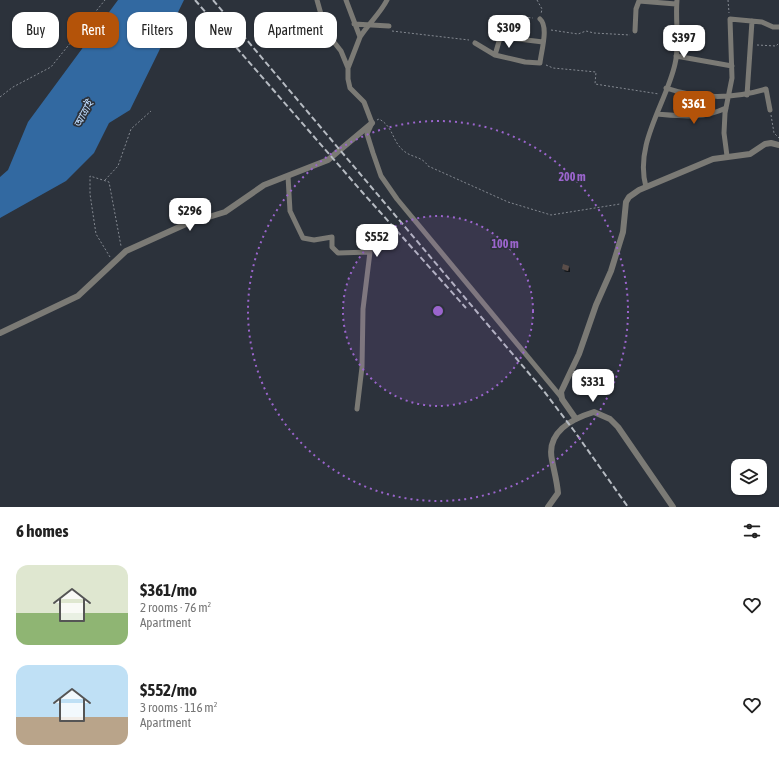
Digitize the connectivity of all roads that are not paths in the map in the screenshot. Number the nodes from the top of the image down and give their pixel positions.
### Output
1 (317, 0) edge
2 (346, 0) edge
3 (386, 0) edge
4 (676, 2) edge
5 (540, 19) road end
6 (752, 21) junction
7 (354, 24) junction
8 (368, 24) junction
9 (389, 26) road end
10 (779, 27) edge
11 (633, 31) road end
12 (360, 37) junction
13 (476, 42) road end
14 (543, 42) junction
15 (495, 55) junction
16 (676, 56) junction
17 (732, 66) junction
18 (348, 68) junction
19 (666, 88) junction
20 (748, 95) junction
21 (728, 96) junction
22 (726, 108) junction
23 (770, 110) road end
24 (657, 114) junction
25 (372, 123) junction
26 (779, 145) edge
27 (727, 156) junction
28 (288, 176) junction
29 (646, 186) junction
30 (0, 332) edge
31 (562, 399) junction
32 (357, 409) dead end
33 (576, 418) junction
34 (547, 507) edge
35 (673, 507) edge

1 - 18 street
2 - 7 street
3 - 8 street
4 - 11 street
4 - 16 street
5 - 14 street
6 - 10 street
6 - 17 street
6 - 20 street
7 - 8 street
7 - 12 street
8 - 9 street
8 - 12 street
12 - 18 street
13 - 15 street
14 - 15 street
14 - 15 street
16 - 17 street
16 - 19 street
17 - 21 street
18 - 25 street
19 - 21 street
19 - 24 street
20 - 21 street
20 - 23 street
21 - 22 street
22 - 24 street
22 - 27 street
24 - 29 street
25 - 28 street
25 - 31 street
26 - 27 street
27 - 29 street
28 - 30 street
28 - 32 street
29 - 31 street
31 - 33 street
33 - 34 street
33 - 35 street

